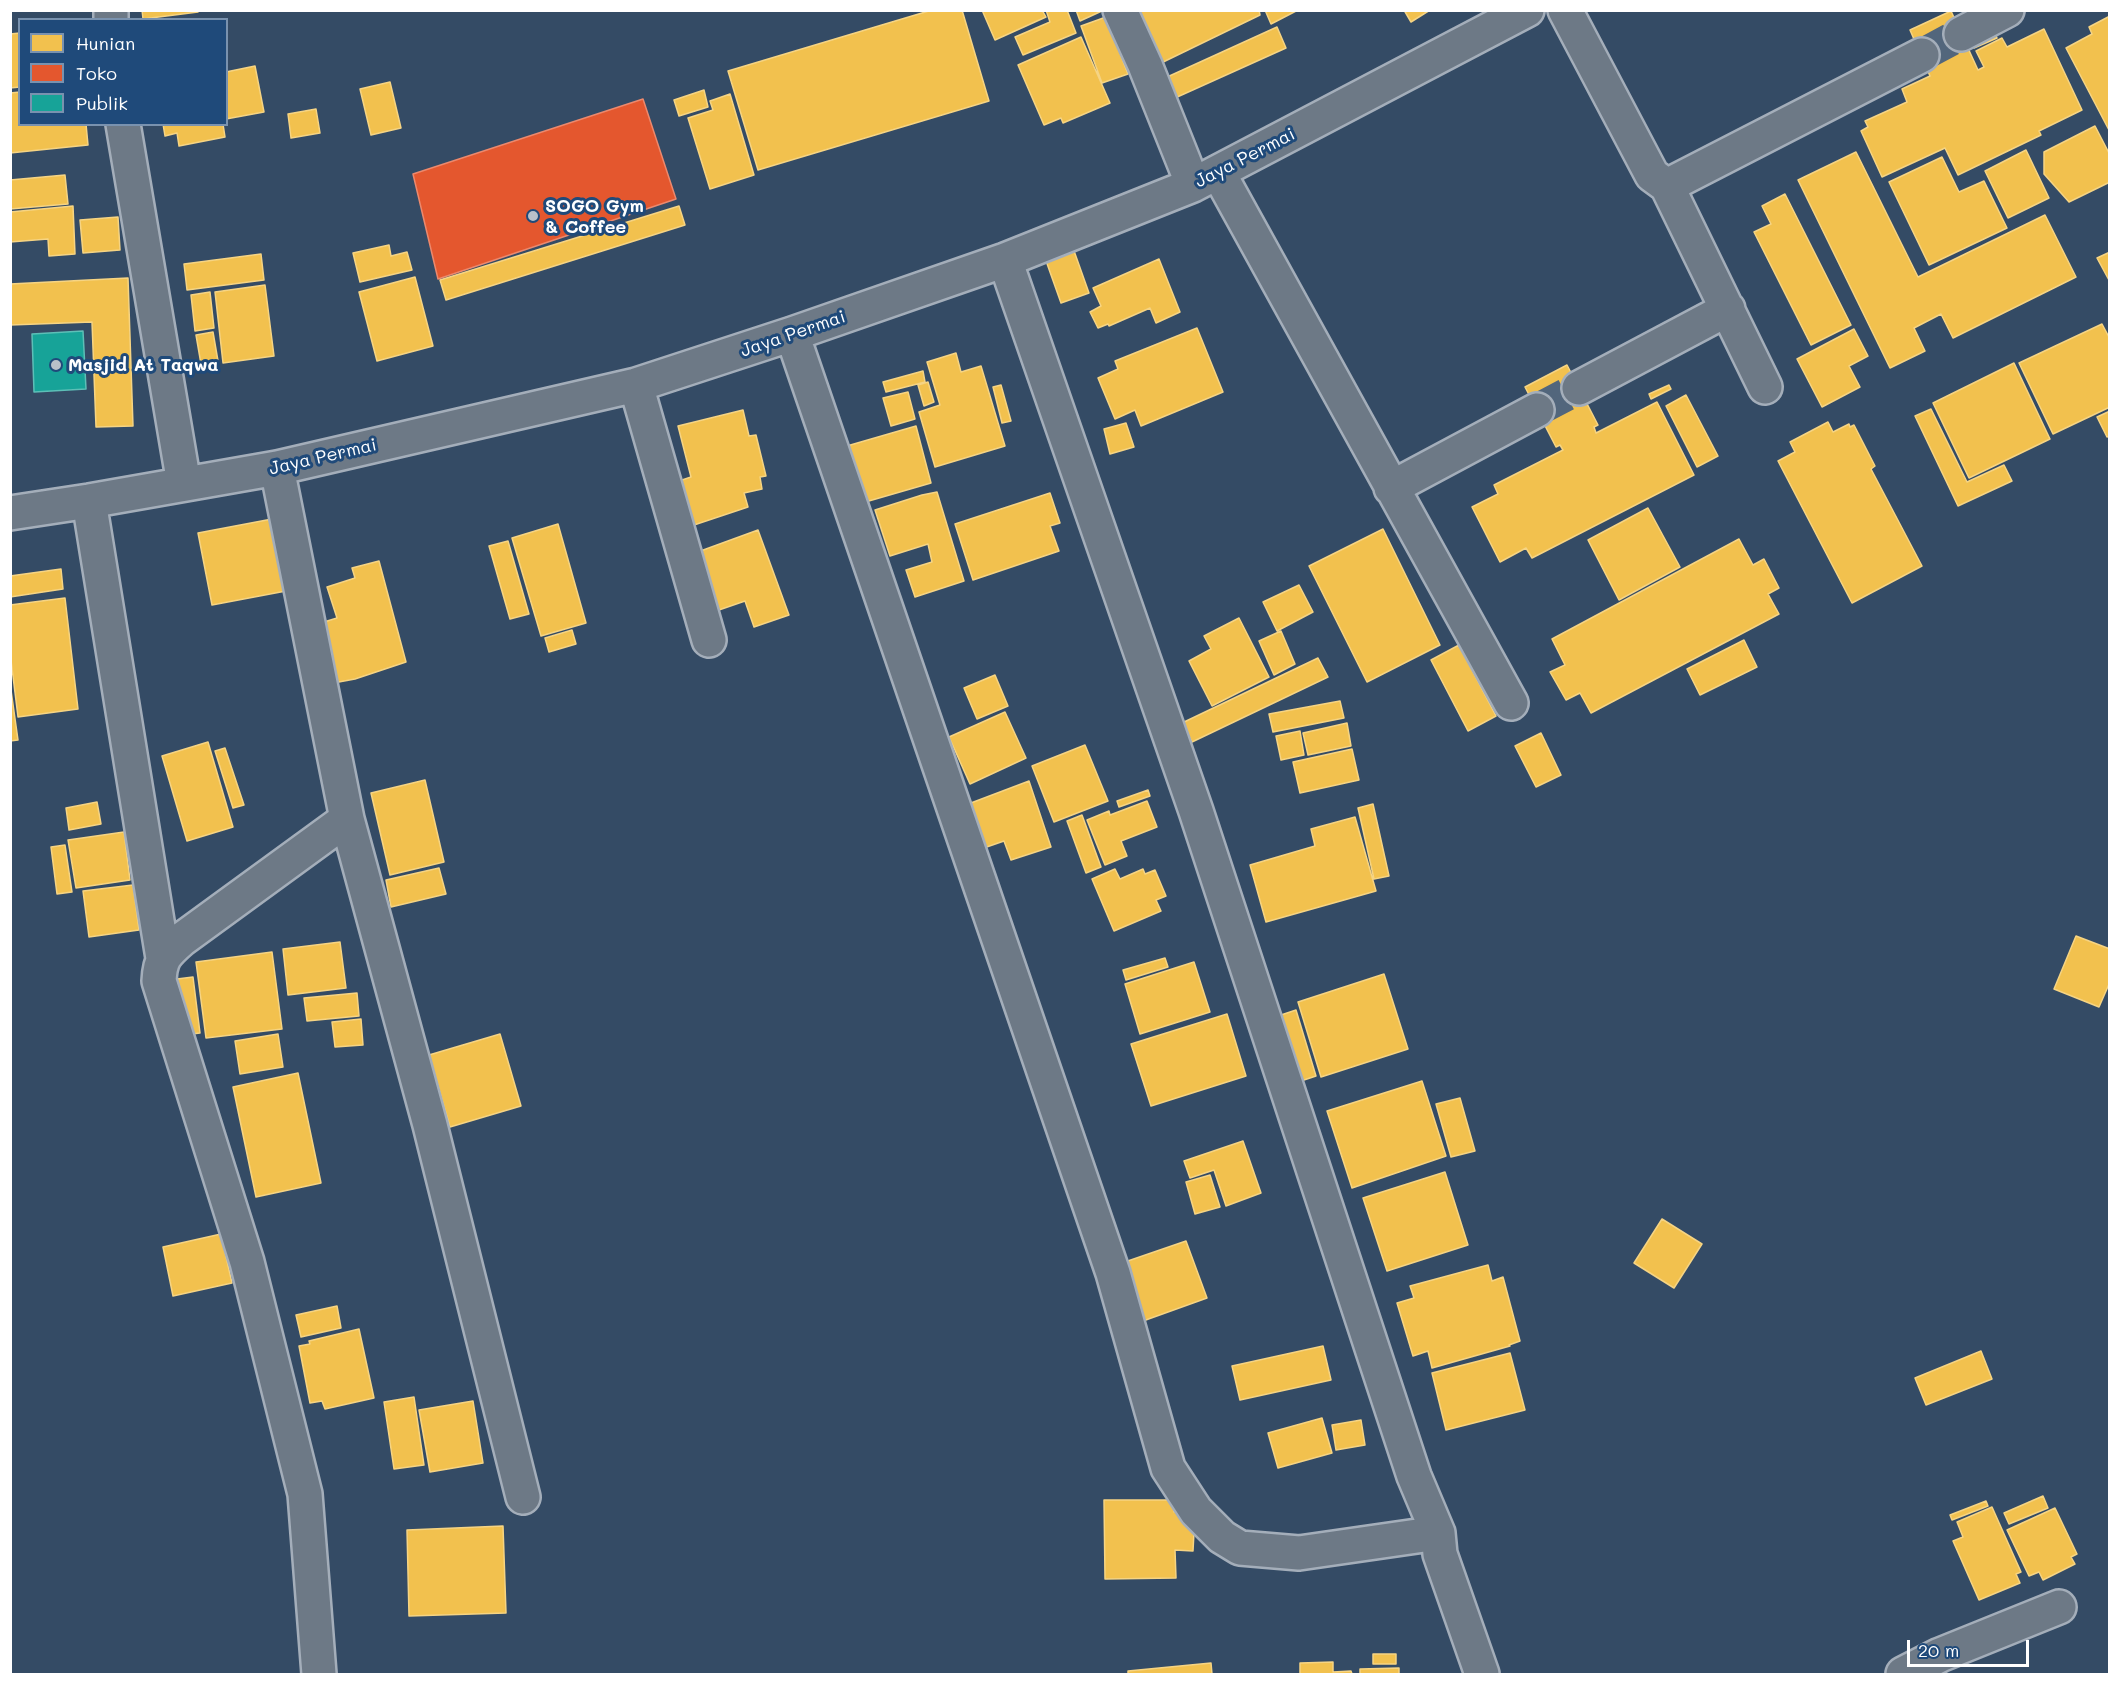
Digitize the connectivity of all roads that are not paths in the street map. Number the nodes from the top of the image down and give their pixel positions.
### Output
1 (1120, 10) edge
2 (1564, 10) edge
3 (2007, 10) edge
4 (1508, 15) edge
5 (1961, 34) tunnel mouth
6 (1922, 55) tunnel mouth
7 (123, 126) edge
8 (1206, 178) junction
9 (1667, 186) junction
10 (1005, 260) junction
11 (1728, 309) junction
12 (792, 334) junction
13 (636, 385) junction
14 (1765, 387) dead end
15 (1579, 388) tunnel mouth
16 (1537, 410) tunnel mouth
17 (277, 468) junction
18 (184, 484) junction
19 (1391, 488) junction
20 (89, 501) junction
21 (10, 513) edge
22 (709, 640) dead end
23 (1511, 703) dead end
24 (347, 819) junction
25 (162, 958) junction
26 (523, 1497) dead end
27 (1439, 1543) junction
28 (2059, 1607) dead end
29 (319, 1674) edge
30 (1482, 1674) edge
31 (1904, 1674) edge

1 - 8 street
2 - 9 street
3 - 5 street
4 - 8 street, Jaya Permai
6 - 9 street
7 - 18 street
8 - 10 street, Jaya Permai
8 - 19 street
9 - 11 street
10 - 12 street, Jaya Permai
10 - 27 street
11 - 14 street
11 - 15 street
12 - 13 street, Jaya Permai
12 - 27 street
13 - 17 street, Jaya Permai
13 - 22 street
16 - 19 street
17 - 18 street, Jaya Permai
17 - 24 street
18 - 20 street, Jaya Permai
19 - 23 street
20 - 21 street, Jaya Permai
20 - 25 street
24 - 25 street
24 - 26 street
25 - 29 street
27 - 30 street
28 - 31 street

